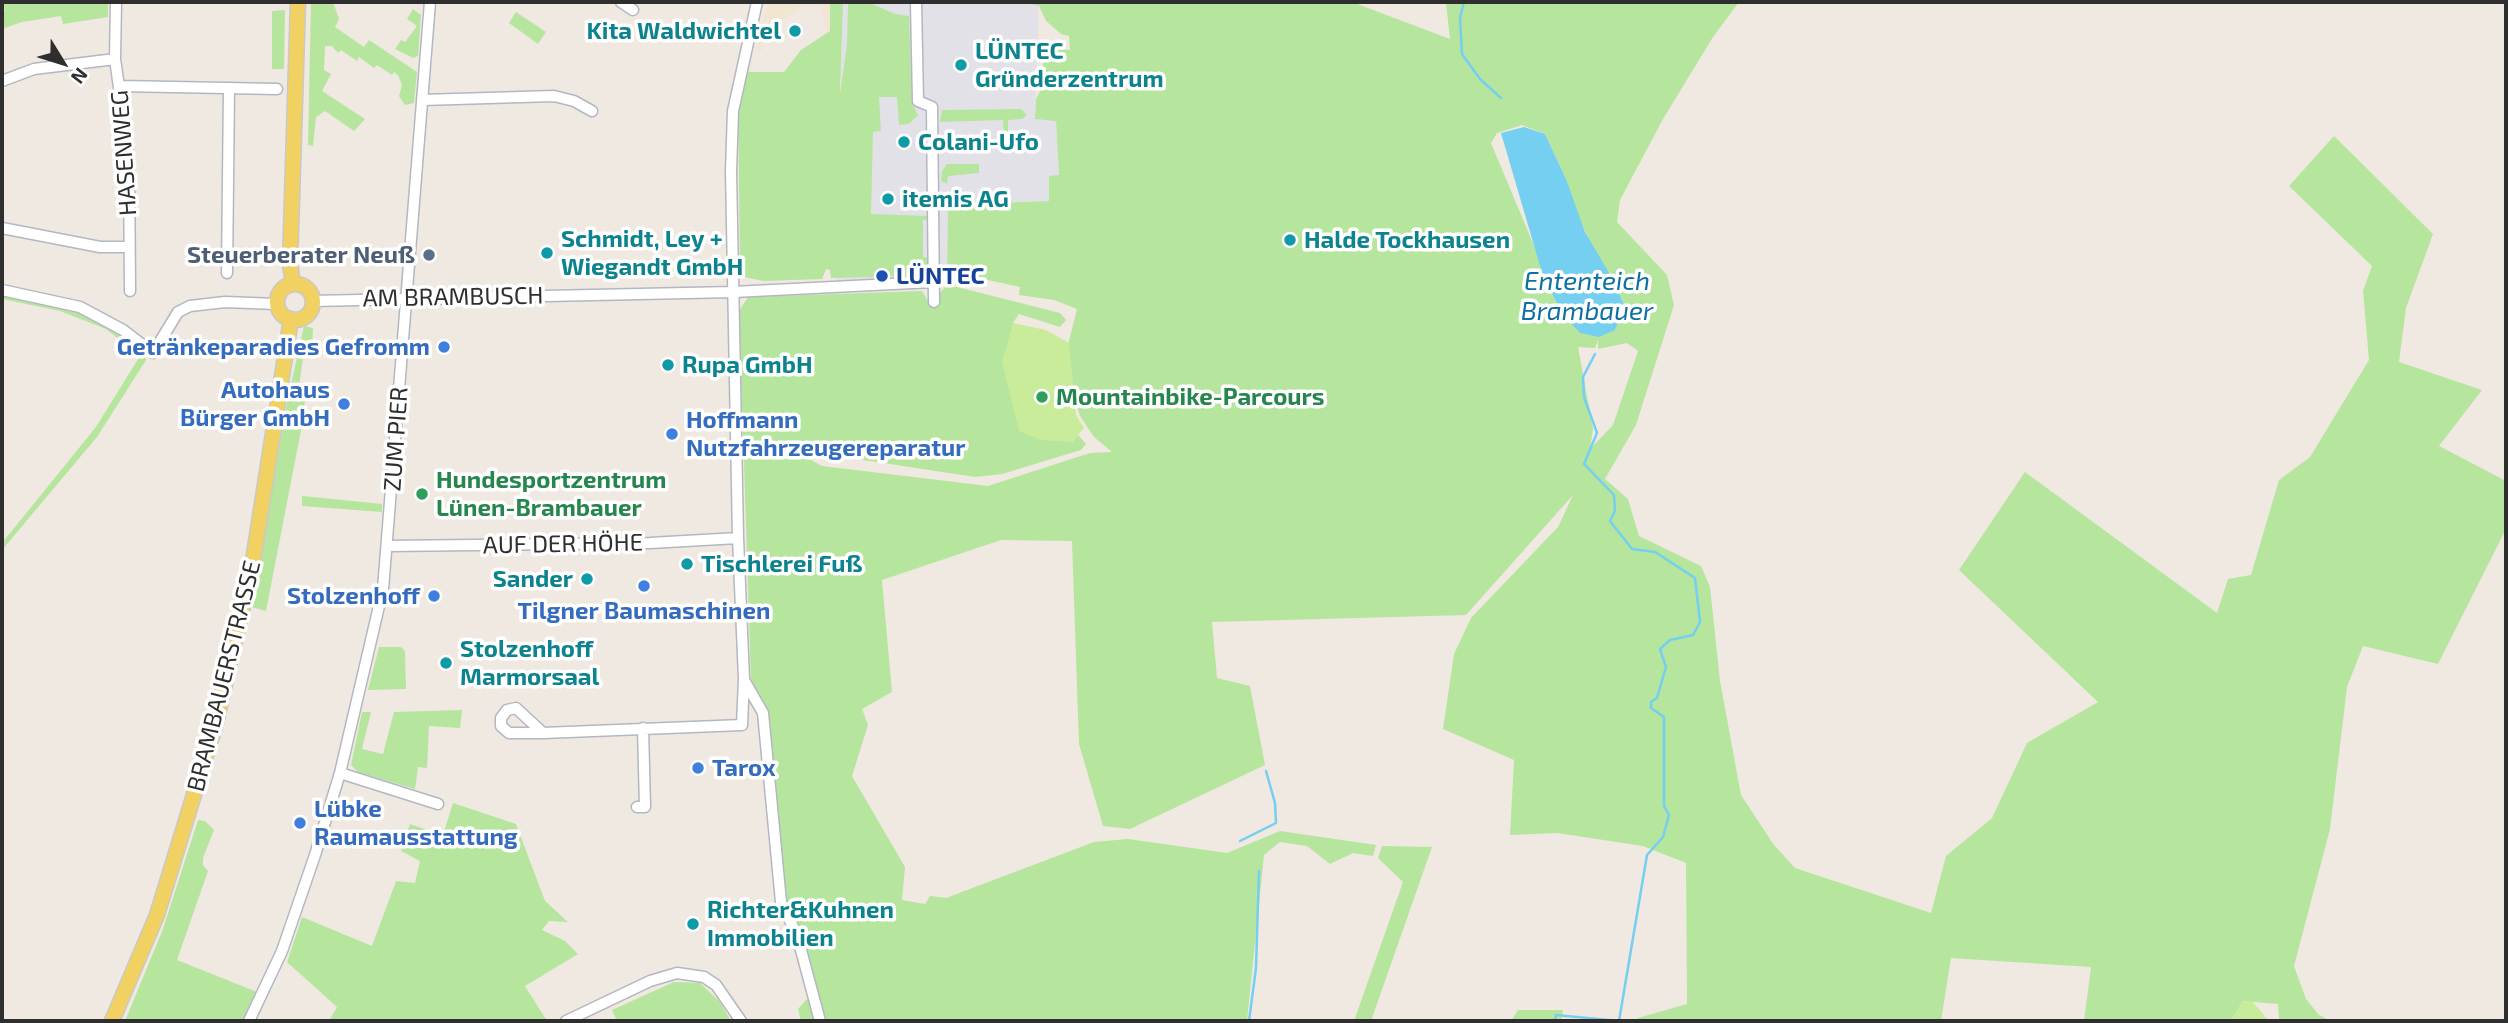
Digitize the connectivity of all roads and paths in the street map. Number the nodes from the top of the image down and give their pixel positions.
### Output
1 (116, 2) edge
2 (298, 2) edge
3 (430, 2) edge
4 (621, 2) edge
5 (757, 2) edge
6 (916, 2) edge
7 (633, 10) dead end
8 (115, 59) junction
9 (2, 81) edge
10 (120, 86) junction
11 (229, 88) junction
12 (277, 89) dead end
13 (422, 100) junction
14 (592, 111) dead end
15 (2, 228) edge
16 (129, 247) junction
17 (202, 255) dead end
18 (228, 256) junction
19 (227, 273) dead end
20 (933, 282) junction
21 (293, 284) junction
22 (2, 290) edge
23 (130, 291) dead end
24 (733, 292) junction
25 (407, 297) junction
26 (313, 301) junction
27 (934, 302) dead end
28 (277, 304) junction
29 (291, 319) junction
30 (738, 538) junction
31 (388, 546) junction
32 (744, 679) junction
33 (643, 728) junction
34 (543, 733) dead end
35 (340, 773) junction
36 (438, 804) dead end
37 (637, 807) dead end
38 (112, 1021) edge
39 (249, 1021) edge
40 (566, 1021) edge
41 (741, 1021) edge
42 (820, 1021) edge

1 - 8 street, HASENWEG
2 - 21 main road
3 - 13 street, ZUM PIER
4 - 7 street
5 - 24 street
6 - 20 street
8 - 9 street, HASENWEG
8 - 10 street, HASENWEG
10 - 11 street
10 - 16 street, HASENWEG
11 - 12 street
11 - 18 street
13 - 14 street
13 - 25 street, ZUM PIER
15 - 16 street, HASENWEG
16 - 23 street, HASENWEG
17 - 18 street
18 - 19 street
20 - 24 street, AM BRAMBUSCH
20 - 27 street
21 - 26 main road
21 - 28 main road
22 - 28 street
24 - 25 street, AM BRAMBUSCH
24 - 30 street
25 - 26 street, AM BRAMBUSCH
25 - 31 street, ZUM PIER
26 - 29 main road
28 - 29 main road
29 - 38 main road, BRAMBAUERSTRASSE
30 - 31 street, AUF DER HÖHE
30 - 32 street
31 - 35 street, ZUM PIER
32 - 33 street
32 - 42 street
33 - 34 street
33 - 37 street
35 - 36 street
35 - 39 street, ZUM PIER
40 - 41 street

